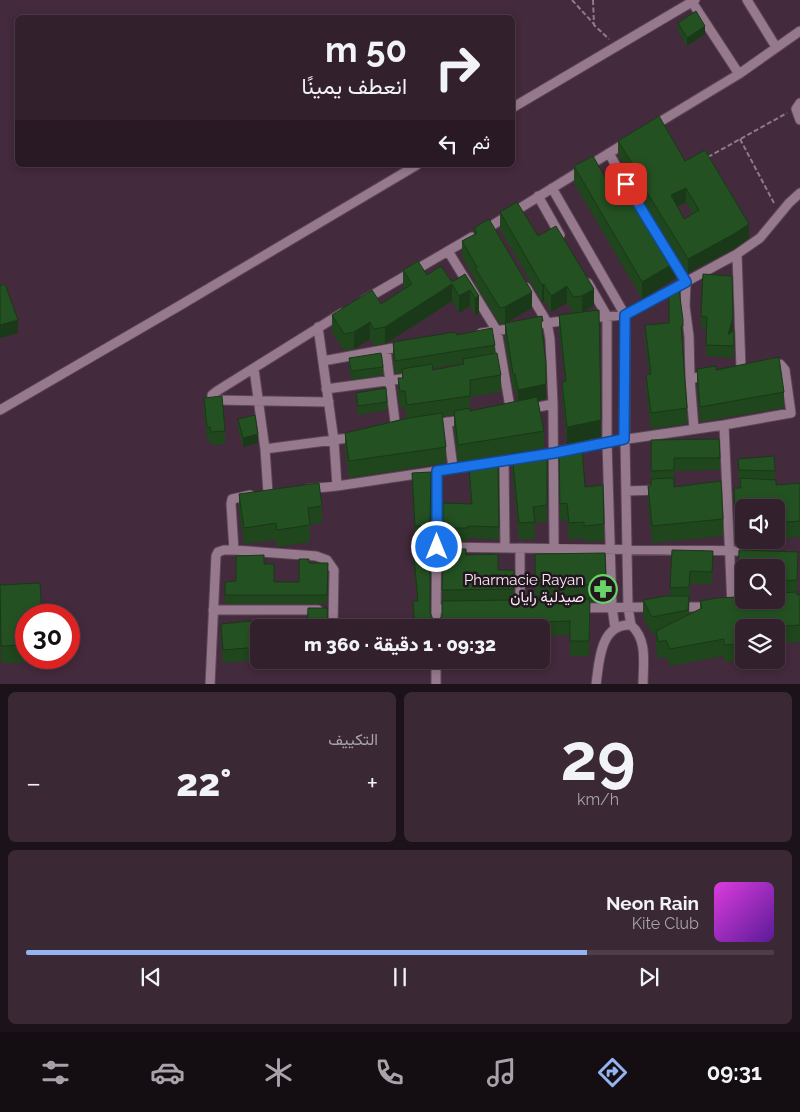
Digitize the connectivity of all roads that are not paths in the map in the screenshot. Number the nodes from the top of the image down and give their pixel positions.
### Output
1 (747, 0) edge
2 (694, 1) edge
3 (800, 31) edge
4 (776, 47) junction
5 (739, 74) junction
6 (515, 106) edge
7 (798, 106) edge
8 (800, 120) edge
9 (609, 153) junction
10 (414, 167) edge
11 (552, 188) junction
12 (800, 193) edge
13 (538, 196) junction
14 (635, 199) edge
15 (562, 239) edge
16 (666, 249) edge
17 (448, 251) junction
18 (737, 254) junction
19 (582, 273) edge
20 (523, 282) edge
21 (686, 282) junction
22 (625, 315) junction
23 (607, 316) junction
24 (546, 322) junction
25 (318, 327) junction
26 (497, 331) junction
27 (469, 336) edge
28 (414, 345) edge
29 (386, 350) junction
30 (324, 361) junction
31 (254, 369) junction
32 (715, 374) edge
33 (417, 376) edge
34 (690, 379) junction
35 (389, 381) junction
36 (326, 389) junction
37 (258, 400) junction
38 (329, 402) junction
39 (553, 404) junction
40 (0, 410) edge
41 (795, 412) edge
42 (475, 418) edge
43 (448, 422) junction
44 (724, 424) junction
45 (422, 426) edge
46 (694, 429) junction
47 (396, 430) edge
48 (370, 434) edge
49 (624, 439) junction
50 (334, 441) junction
51 (607, 442) junction
52 (265, 449) junction
53 (554, 453) junction
54 (504, 461) junction
55 (453, 468) junction
56 (437, 471) junction
57 (337, 486) junction
58 (664, 489) edge
59 (298, 490) edge
60 (626, 491) junction
61 (278, 492) edge
62 (268, 493) junction
63 (437, 547) junction
64 (505, 548) junction
65 (520, 548) junction
66 (554, 549) junction
67 (610, 549) junction
68 (627, 549) junction
69 (234, 550) junction
70 (729, 551) junction
71 (764, 551) edge
72 (612, 607) junction
73 (628, 607) junction
74 (464, 608) edge
75 (520, 608) edge
76 (566, 608) edge
77 (436, 609) junction
78 (213, 610) junction
79 (334, 610) junction
80 (334, 619) edge
81 (436, 619) edge
82 (631, 625) junction
83 (616, 628) junction
84 (436, 669) edge
85 (210, 684) edge
86 (436, 684) edge
87 (596, 684) edge
88 (643, 684) edge

1 - 4 street
2 - 5 street
2 - 6 street
3 - 4 street
4 - 5 street
5 - 9 street
7 - 8 street
9 - 11 street
9 - 14 street
10 - 40 street
11 - 13 street
11 - 22 street
12 - 18 street
13 - 15 street
13 - 17 street
16 - 21 street
17 - 25 street
17 - 26 street
18 - 21 street
18 - 41 street
19 - 23 street
20 - 24 street
21 - 22 street
21 - 34 street
22 - 23 street
22 - 49 street
23 - 24 street
23 - 51 street
24 - 26 street
24 - 39 street
25 - 30 street
25 - 31 street
26 - 27 street
26 - 39 street
28 - 29 street
29 - 30 street
29 - 35 street
30 - 36 street
31 - 37 street
31 - 37 street
32 - 34 street
33 - 35 street
34 - 46 street
35 - 36 street
35 - 47 street
36 - 38 street
37 - 38 street
37 - 52 street
38 - 50 street
39 - 53 street
41 - 44 street
42 - 43 street
43 - 45 street
43 - 55 street
44 - 46 street
44 - 70 street
46 - 49 street
48 - 50 street
49 - 51 street
49 - 60 street
50 - 52 street
50 - 57 street
51 - 53 street
51 - 67 street
52 - 62 street
53 - 54 street
53 - 66 street
54 - 55 street
54 - 64 street
55 - 56 street
56 - 57 street
56 - 63 street
57 - 59 street
58 - 60 street
60 - 68 street
61 - 62 street
62 - 69 street
63 - 64 street
63 - 77 street
64 - 65 street
65 - 66 street
65 - 75 street
66 - 67 street
67 - 68 street
67 - 72 street
68 - 70 street
68 - 73 street
69 - 78 street
69 - 79 street
70 - 71 street
70 - 73 street
72 - 73 street
72 - 76 street
72 - 83 street
73 - 82 street
74 - 77 street
77 - 81 street
78 - 79 street
78 - 85 street
79 - 80 street
82 - 83 street
82 - 88 street
83 - 87 street
84 - 86 street

